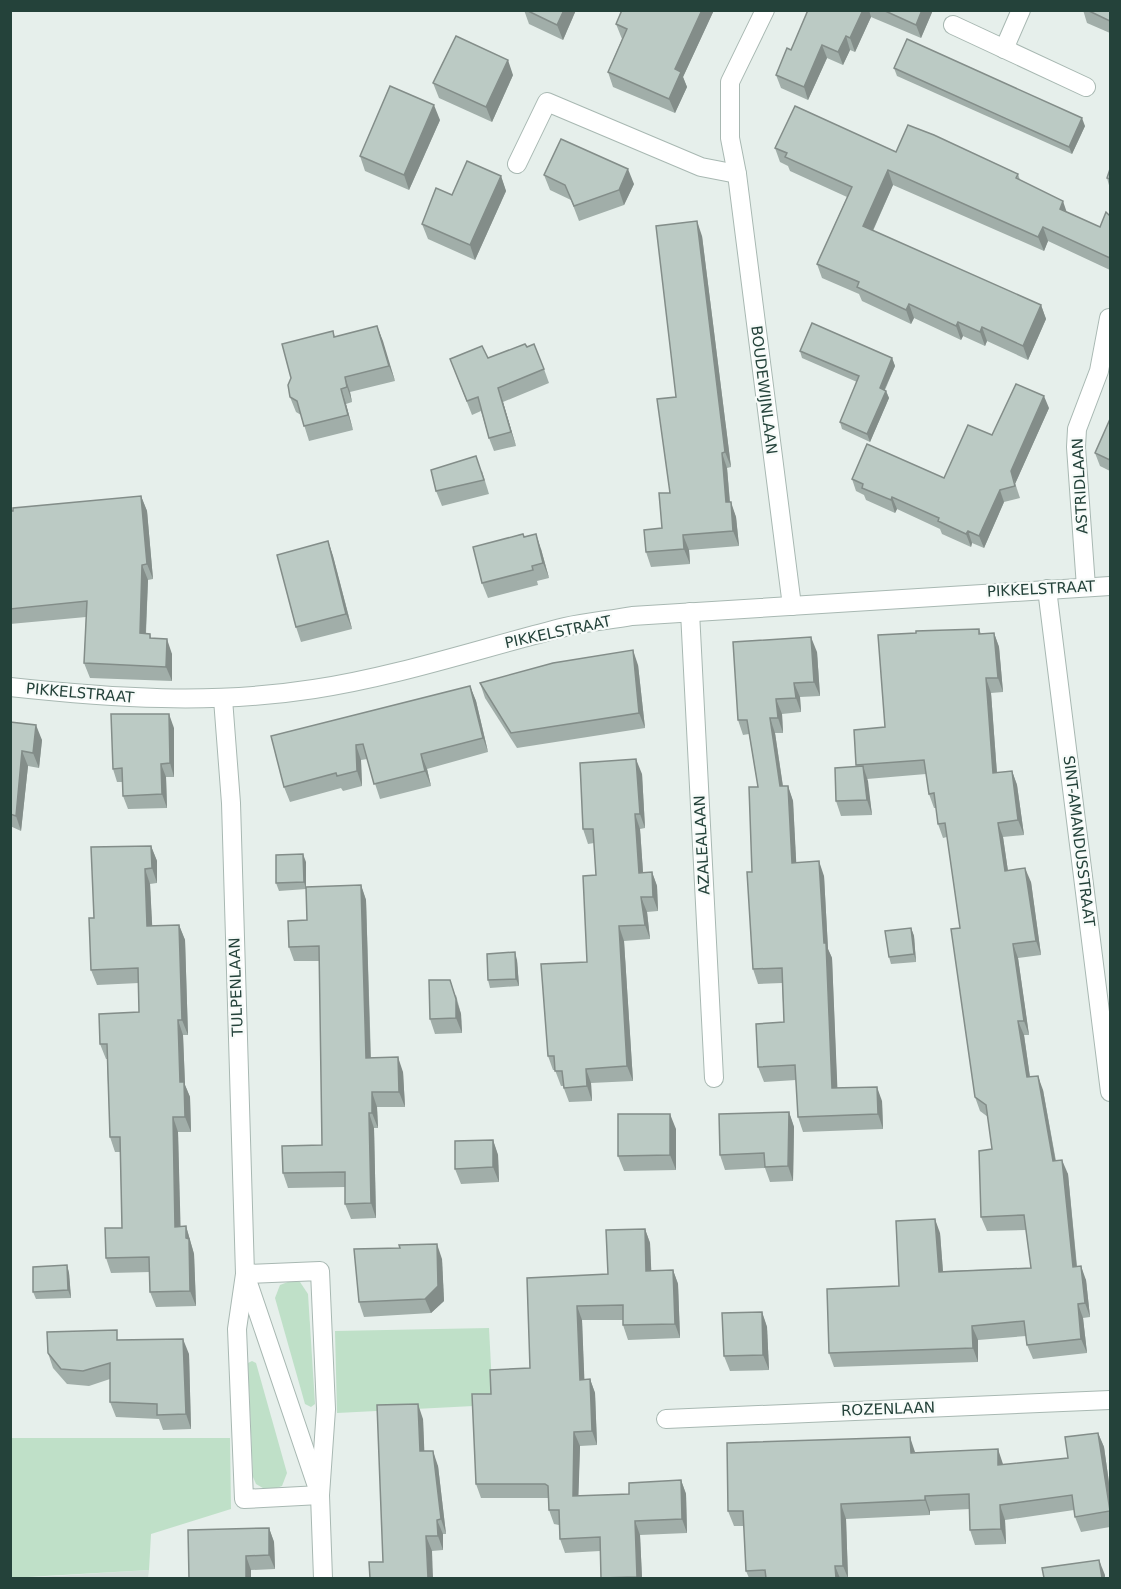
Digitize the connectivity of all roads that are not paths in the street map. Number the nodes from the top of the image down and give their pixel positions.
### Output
1 (765, 10) edge
2 (1021, 10) edge
3 (953, 24) dead end
4 (1004, 49) junction
5 (1086, 87) dead end
6 (517, 164) dead end
7 (737, 174) junction
8 (1109, 318) edge
9 (1110, 586) edge
10 (1086, 587) junction
11 (1047, 589) junction
12 (792, 606) junction
13 (690, 612) junction
14 (10, 687) edge
15 (224, 699) junction
16 (714, 1078) dead end
17 (1110, 1092) edge
18 (245, 1275) junction
19 (1110, 1400) edge
20 (666, 1419) dead end
21 (320, 1495) junction
22 (323, 1578) edge

1 - 7 street, BOUDEWIJNLAAN
2 - 4 street
3 - 4 street
4 - 5 street
6 - 7 street
7 - 12 street, BOUDEWIJNLAAN
8 - 10 street, ASTRIDLAAN
9 - 10 street, PIKKELSTRAAT
10 - 11 street, PIKKELSTRAAT
11 - 12 street, PIKKELSTRAAT
11 - 17 street, SINT-AMANDUSSTRAAT
12 - 13 street, PIKKELSTRAAT
13 - 15 street, PIKKELSTRAAT
13 - 16 street, AZALEALAAN
14 - 15 street, PIKKELSTRAAT
15 - 18 street, TULPENLAAN
18 - 21 street, TULPENLAAN
18 - 21 street, TULPENLAAN
18 - 21 street, TULPENLAAN
19 - 20 street, ROZENLAAN
21 - 22 street, TULPENLAAN

